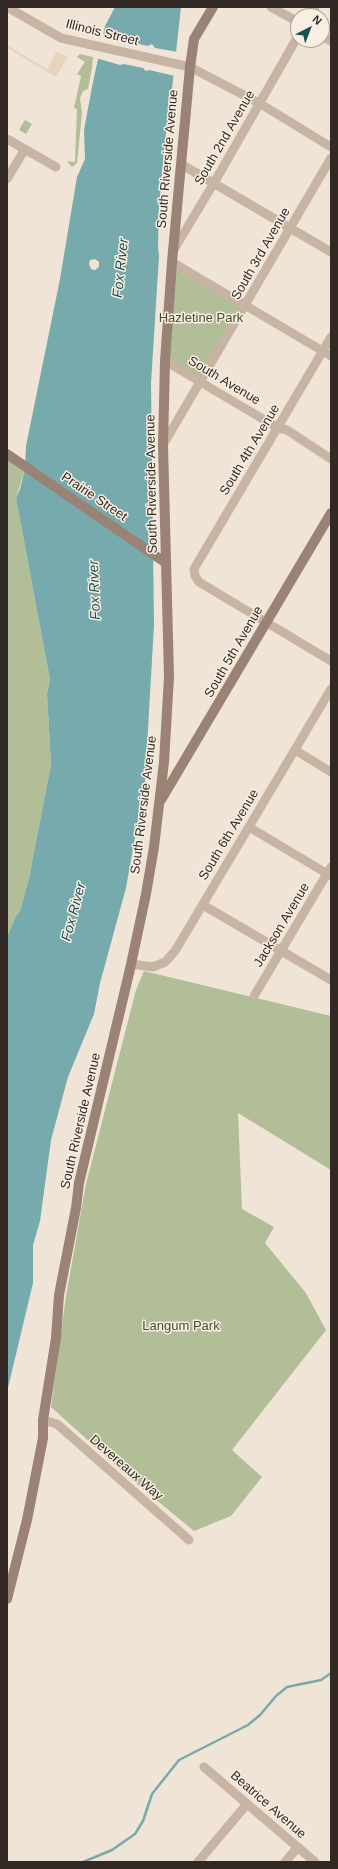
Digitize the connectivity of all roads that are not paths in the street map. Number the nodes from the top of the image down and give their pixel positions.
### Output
1 (7, 7) edge
2 (213, 7) edge
3 (271, 7) edge
4 (290, 18) edge
5 (291, 48) edge
6 (190, 67) junction
7 (260, 103) junction
8 (7, 139) edge
9 (331, 147) edge
10 (24, 150) junction
11 (331, 158) edge
12 (181, 164) junction
13 (56, 167) dead end
14 (7, 178) edge
15 (214, 183) junction
16 (291, 229) junction
17 (173, 251) junction
18 (331, 252) edge
19 (172, 262) junction
20 (246, 305) junction
21 (331, 338) edge
22 (327, 353) edge
23 (165, 361) junction
24 (201, 382) junction
25 (278, 428) junction
26 (163, 445) junction
27 (8, 454) edge
28 (331, 459) edge
29 (331, 513) edge
30 (166, 563) junction
31 (267, 622) junction
32 (331, 661) edge
33 (331, 689) edge
34 (295, 750) junction
35 (331, 772) edge
36 (159, 803) junction
37 (249, 827) junction
38 (330, 872) edge
39 (203, 905) junction
40 (282, 950) junction
41 (131, 964) junction
42 (331, 980) edge
43 (254, 996) dead end
44 (43, 1420) junction
45 (189, 1540) dead end
46 (7, 1599) edge
47 (204, 1767) dead end
48 (247, 1804) junction
49 (298, 1847) junction
50 (198, 1862) edge
51 (285, 1862) edge
52 (316, 1862) edge

1 - 6 street, Illinois Street
2 - 6 main road, South Riverside Avenue
3 - 4 street
5 - 7 street, South 2nd Avenue
6 - 7 street, Illinois Street
6 - 12 main road, South Riverside Avenue
7 - 9 street, Illinois Street
7 - 15 street, South 2nd Avenue
8 - 10 street
10 - 13 street
10 - 14 street
11 - 16 street, South 3rd Avenue
12 - 15 street
12 - 17 main road, South Riverside Avenue
15 - 16 street
15 - 17 street, South 2nd Avenue
16 - 18 street
16 - 20 street, South 3rd Avenue
17 - 19 main road, South Riverside Avenue
19 - 20 street
19 - 23 main road, South Riverside Avenue
20 - 22 street
20 - 24 street, South 3rd Avenue
21 - 22 street, South 4th Avenue
22 - 25 street, South 4th Avenue
23 - 24 street, South Avenue
23 - 26 main road, South Riverside Avenue
24 - 25 street, South Avenue
24 - 26 street, South 3rd Avenue
25 - 28 street, South Avenue
25 - 31 street, South 4th Avenue
26 - 30 main road, South Riverside Avenue
27 - 30 main road, Prairie Street
29 - 31 main road, South 5th Avenue
30 - 36 main road, South Riverside Avenue
31 - 32 street
31 - 36 main road, South 5th Avenue
33 - 34 street, South 6th Avenue
34 - 35 street
34 - 37 street, South 6th Avenue
36 - 41 main road, South Riverside Avenue
37 - 38 street
37 - 39 street, South 6th Avenue
38 - 40 street, Jackson Avenue
39 - 40 street
39 - 41 street, South 6th Avenue
40 - 42 street
40 - 43 street, Jackson Avenue
41 - 44 main road, South Riverside Avenue
44 - 45 street, Devereaux Way
44 - 46 main road, South Riverside Avenue
47 - 48 street, Beatrice Avenue
48 - 49 street, Beatrice Avenue
48 - 50 street
49 - 51 street
49 - 52 street, Beatrice Avenue

